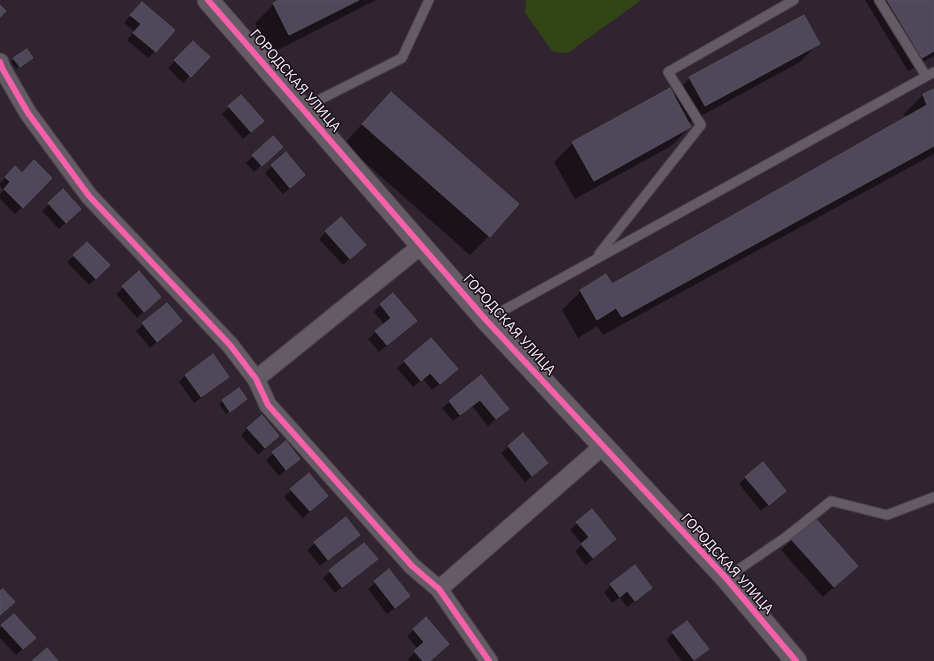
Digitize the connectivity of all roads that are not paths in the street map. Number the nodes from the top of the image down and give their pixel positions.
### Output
1 (208, 0) edge
2 (429, 0) edge
3 (794, 0) edge
4 (879, 0) edge
5 (0, 62) edge
6 (930, 74) edge
7 (302, 108) junction
8 (422, 244) junction
9 (596, 258) junction
10 (486, 320) junction
11 (256, 379) junction
12 (603, 446) junction
13 (934, 497) edge
14 (726, 578) junction
15 (440, 589) junction
16 (489, 661) edge
17 (796, 661) edge

1 - 7 street, ГОРОДСКАЯ УЛИЦА
2 - 7 lane
3 - 9 lane
4 - 6 lane
5 - 11 street
6 - 9 lane
7 - 8 street, ГОРОДСКАЯ УЛИЦА
8 - 10 street, ГОРОДСКАЯ УЛИЦА
8 - 11 street
9 - 10 lane
10 - 12 street, ГОРОДСКАЯ УЛИЦА
11 - 15 street
12 - 14 street, ГОРОДСКАЯ УЛИЦА
12 - 15 street
13 - 14 lane
14 - 17 street, ГОРОДСКАЯ УЛИЦА
15 - 16 street

